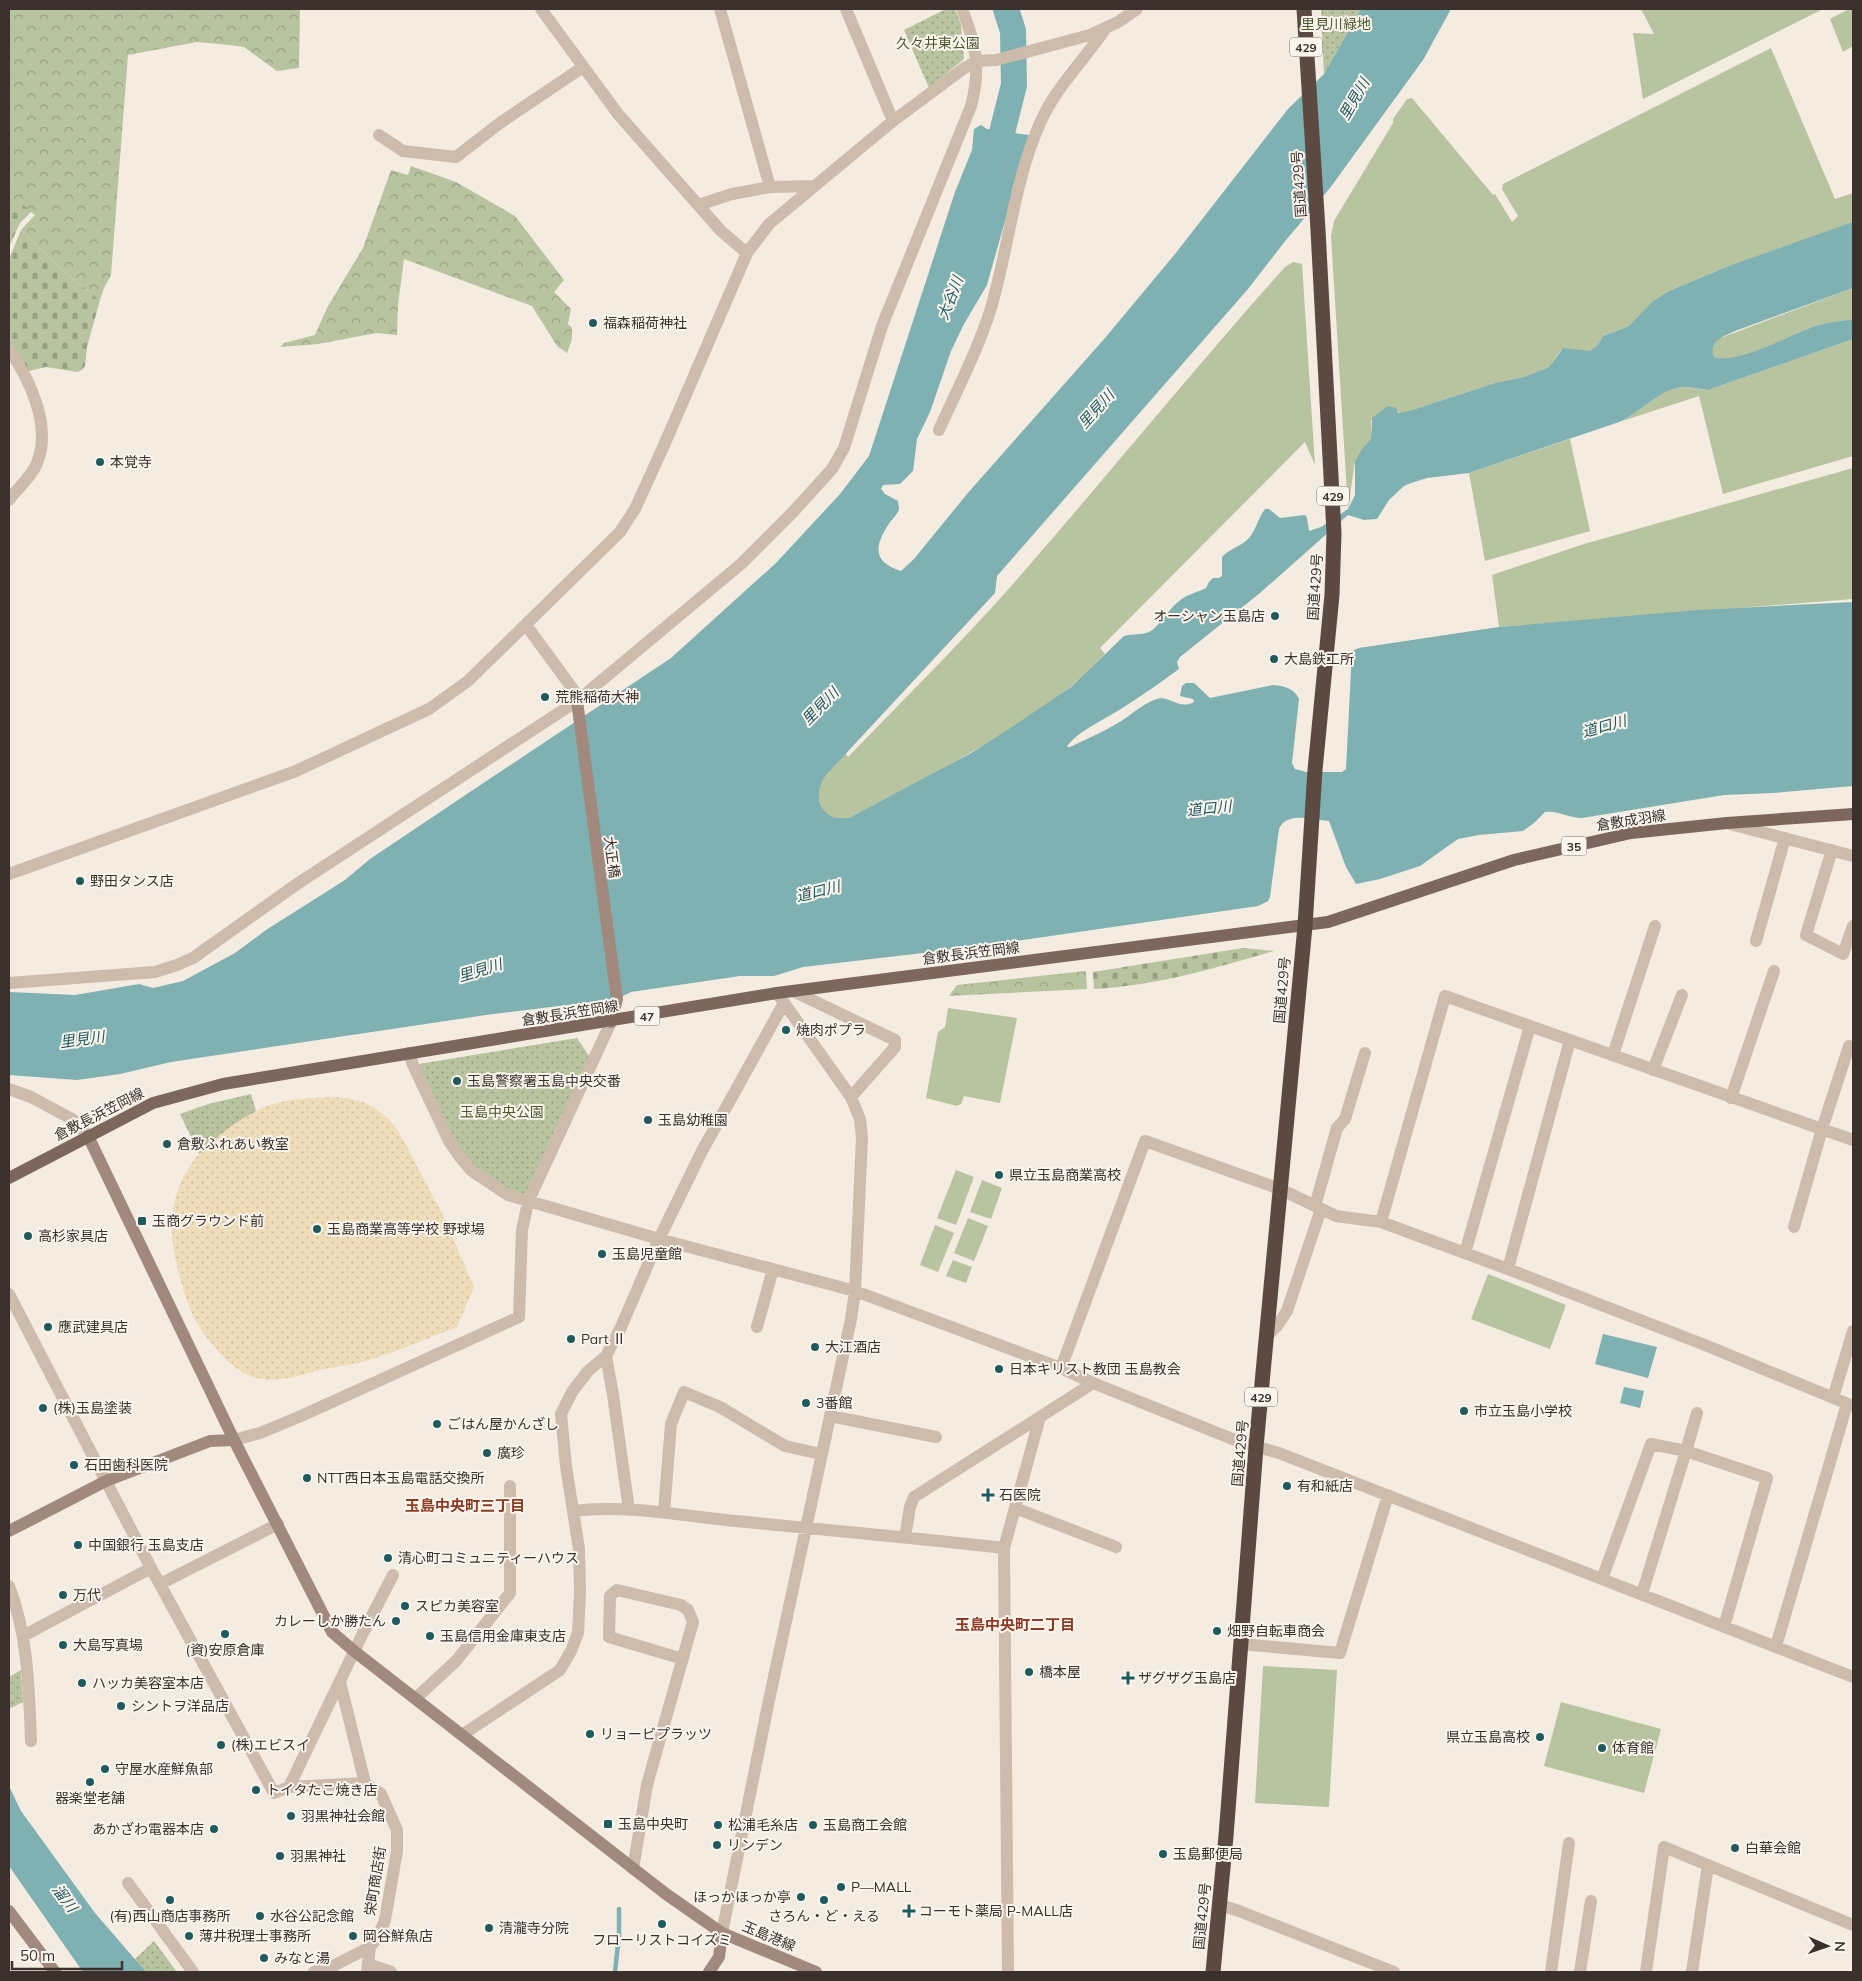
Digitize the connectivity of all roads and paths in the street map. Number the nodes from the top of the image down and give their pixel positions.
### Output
1 (541, 9) edge
2 (720, 9) edge
3 (846, 9) edge
4 (962, 9) edge
5 (1137, 9) edge
6 (1304, 9) edge
7 (1106, 28) junction
8 (977, 61) junction
9 (583, 67) junction
10 (893, 121) junction
11 (380, 135) dead end
12 (813, 186) junction
13 (770, 187) junction
14 (698, 205) junction
15 (747, 253) junction
16 (9, 350) edge
17 (939, 430) dead end
18 (9, 500) edge
19 (526, 625) junction
20 (577, 701) junction
21 (1853, 814) edge
22 (1727, 823) junction
23 (1785, 838) junction
24 (1832, 850) junction
25 (1853, 856) edge
26 (9, 874) edge
27 (1305, 926) junction
28 (1655, 926) dead end
29 (1853, 926) edge
30 (1756, 941) dead end
31 (1848, 956) edge
32 (1774, 971) dead end
33 (9, 983) edge
34 (793, 991) junction
35 (1682, 994) dead end
36 (781, 998) junction
37 (611, 1022) junction
38 (1530, 1026) junction
39 (1570, 1040) junction
40 (1849, 1046) dead end
41 (409, 1053) junction
42 (1365, 1053) dead end
43 (1613, 1055) junction
44 (1653, 1070) junction
45 (9, 1089) edge
46 (851, 1097) junction
47 (1731, 1098) junction
48 (1822, 1130) junction
49 (88, 1136) junction
50 (1853, 1140) edge
51 (9, 1178) edge
52 (1280, 1188) junction
53 (528, 1202) junction
54 (1318, 1207) junction
55 (1381, 1222) junction
56 (1794, 1227) dead end
57 (659, 1239) junction
58 (1465, 1253) junction
59 (773, 1269) junction
60 (1508, 1269) junction
61 (855, 1291) junction
62 (9, 1294) edge
63 (757, 1327) dead end
64 (1853, 1331) edge
65 (1268, 1334) junction
66 (606, 1356) junction
67 (1061, 1368) junction
68 (1093, 1383) junction
69 (1833, 1398) junction
70 (1850, 1405) edge
71 (1697, 1413) dead end
72 (830, 1416) junction
73 (1040, 1417) junction
74 (936, 1437) dead end
75 (234, 1440) junction
76 (1256, 1447) junction
77 (1686, 1451) junction
78 (821, 1454) junction
79 (106, 1481) junction
80 (510, 1486) dead end
81 (1388, 1495) junction
82 (1015, 1508) junction
83 (629, 1510) junction
84 (573, 1511) junction
85 (664, 1512) junction
86 (278, 1524) junction
87 (806, 1528) junction
88 (9, 1531) edge
89 (905, 1537) junction
90 (1116, 1547) dead end
91 (1004, 1548) junction
92 (151, 1568) junction
93 (393, 1575) dead end
94 (1602, 1579) junction
95 (160, 1584) junction
96 (9, 1586) edge
97 (1642, 1594) junction
98 (1724, 1627) junction
99 (23, 1636) junction
100 (1241, 1644) junction
101 (1776, 1646) junction
102 (354, 1651) junction
103 (683, 1659) junction
104 (1853, 1677) edge
105 (340, 1682) junction
106 (416, 1698) junction
107 (462, 1735) junction
108 (31, 1741) dead end
109 (365, 1783) junction
110 (289, 1787) junction
111 (1569, 1843) dead end
112 (1708, 1865) junction
113 (633, 1869) junction
114 (128, 1883) dead end
115 (1592, 1901) dead end
116 (1220, 1906) junction
117 (9, 1911) edge
118 (1853, 1925) edge
119 (722, 1933) junction
120 (370, 1947) junction
121 (368, 1968) edge
122 (56, 1972) edge
123 (193, 1972) edge
124 (314, 1972) edge
125 (391, 1972) edge
126 (709, 1972) edge
127 (816, 1972) edge
128 (1008, 1972) edge
129 (1213, 1972) edge
130 (1394, 1972) edge
131 (1551, 1972) edge
132 (1580, 1972) edge
133 (1646, 1972) edge
134 (1692, 1972) edge

1 - 9 street
2 - 13 street
3 - 10 street
4 - 8 street
5 - 7 street
6 - 27 highway, 国道429号 / 429
7 - 8 street
7 - 17 street
8 - 10 street
8 - 20 street
9 - 11 street
9 - 14 street
10 - 12 street
12 - 13 street
12 - 15 street
13 - 14 street
14 - 15 street
15 - 19 street
16 - 18 street
19 - 20 street
19 - 26 street
20 - 33 street
20 - 37 street, 大正橋
21 - 22 main road, 倉敷成羽線 / 35
22 - 23 street
22 - 27 main road, 倉敷成羽線 / 35
23 - 24 street
23 - 30 street
24 - 25 street
24 - 31 street
27 - 34 main road, 倉敷長浜笠岡線 / 47
27 - 52 highway, 国道429号 / 429
28 - 43 street
29 - 31 street
32 - 47 street
34 - 36 main road, 倉敷長浜笠岡線 / 47
34 - 46 street
35 - 44 street
36 - 37 main road, 倉敷長浜笠岡線 / 47
36 - 46 street
36 - 57 street
37 - 41 main road, 倉敷長浜笠岡線 / 47
37 - 53 street
38 - 39 street
38 - 55 street
38 - 58 street
39 - 43 street
39 - 60 street
40 - 48 street
41 - 49 main road, 倉敷長浜笠岡線 / 47
41 - 53 street
42 - 54 street
43 - 44 street
44 - 47 street
45 - 49 street
46 - 61 street
47 - 48 street
48 - 50 street
48 - 56 street
49 - 51 main road, 倉敷長浜笠岡線 / 47
49 - 75 street
52 - 54 street
52 - 65 highway, 国道429号 / 429
52 - 67 street
53 - 57 street
53 - 75 street
54 - 55 street
54 - 65 street
55 - 58 street
57 - 59 street
57 - 66 street
58 - 60 street
59 - 61 street
59 - 63 street
60 - 69 street
61 - 67 street
61 - 72 street
62 - 79 street
64 - 69 street
65 - 76 highway, 国道429号 / 429
66 - 83 street
66 - 84 street
67 - 68 street
68 - 73 street
68 - 76 street
69 - 70 street
70 - 101 street
71 - 77 street
72 - 74 street
72 - 78 street
73 - 82 street
73 - 89 street
75 - 79 street
75 - 86 street
76 - 81 street
76 - 100 highway, 国道429号 / 429
77 - 94 street
77 - 97 street
77 - 98 street
78 - 85 street
78 - 87 street
79 - 88 street
79 - 92 street
80 - 106 street
81 - 94 street
81 - 100 street
82 - 90 street
82 - 91 street
83 - 84 street
83 - 85 street
84 - 107 street
85 - 87 street
86 - 95 street
86 - 102 street
87 - 89 street
87 - 119 street
89 - 91 street
91 - 128 street
92 - 95 street
92 - 99 street
93 - 102 street
94 - 97 street
95 - 110 street
96 - 99 street
97 - 98 street
98 - 101 street
99 - 108 street
100 - 116 highway, 国道429号 / 429
101 - 104 street
102 - 105 street
102 - 106 street
103 - 103 street
103 - 113 street
105 - 109 street
105 - 110 street
106 - 107 street
107 - 113 street
109 - 110 street
109 - 120 street, 栄町商店街
111 - 131 street
112 - 118 street
112 - 133 street
112 - 134 street
113 - 119 street
114 - 123 street
115 - 132 street
116 - 129 highway, 国道429号 / 429
116 - 130 street
117 - 122 street
119 - 126 street, 玉島港線
119 - 127 street, 玉島港線
120 - 121 street
120 - 124 street
121 - 125 street

